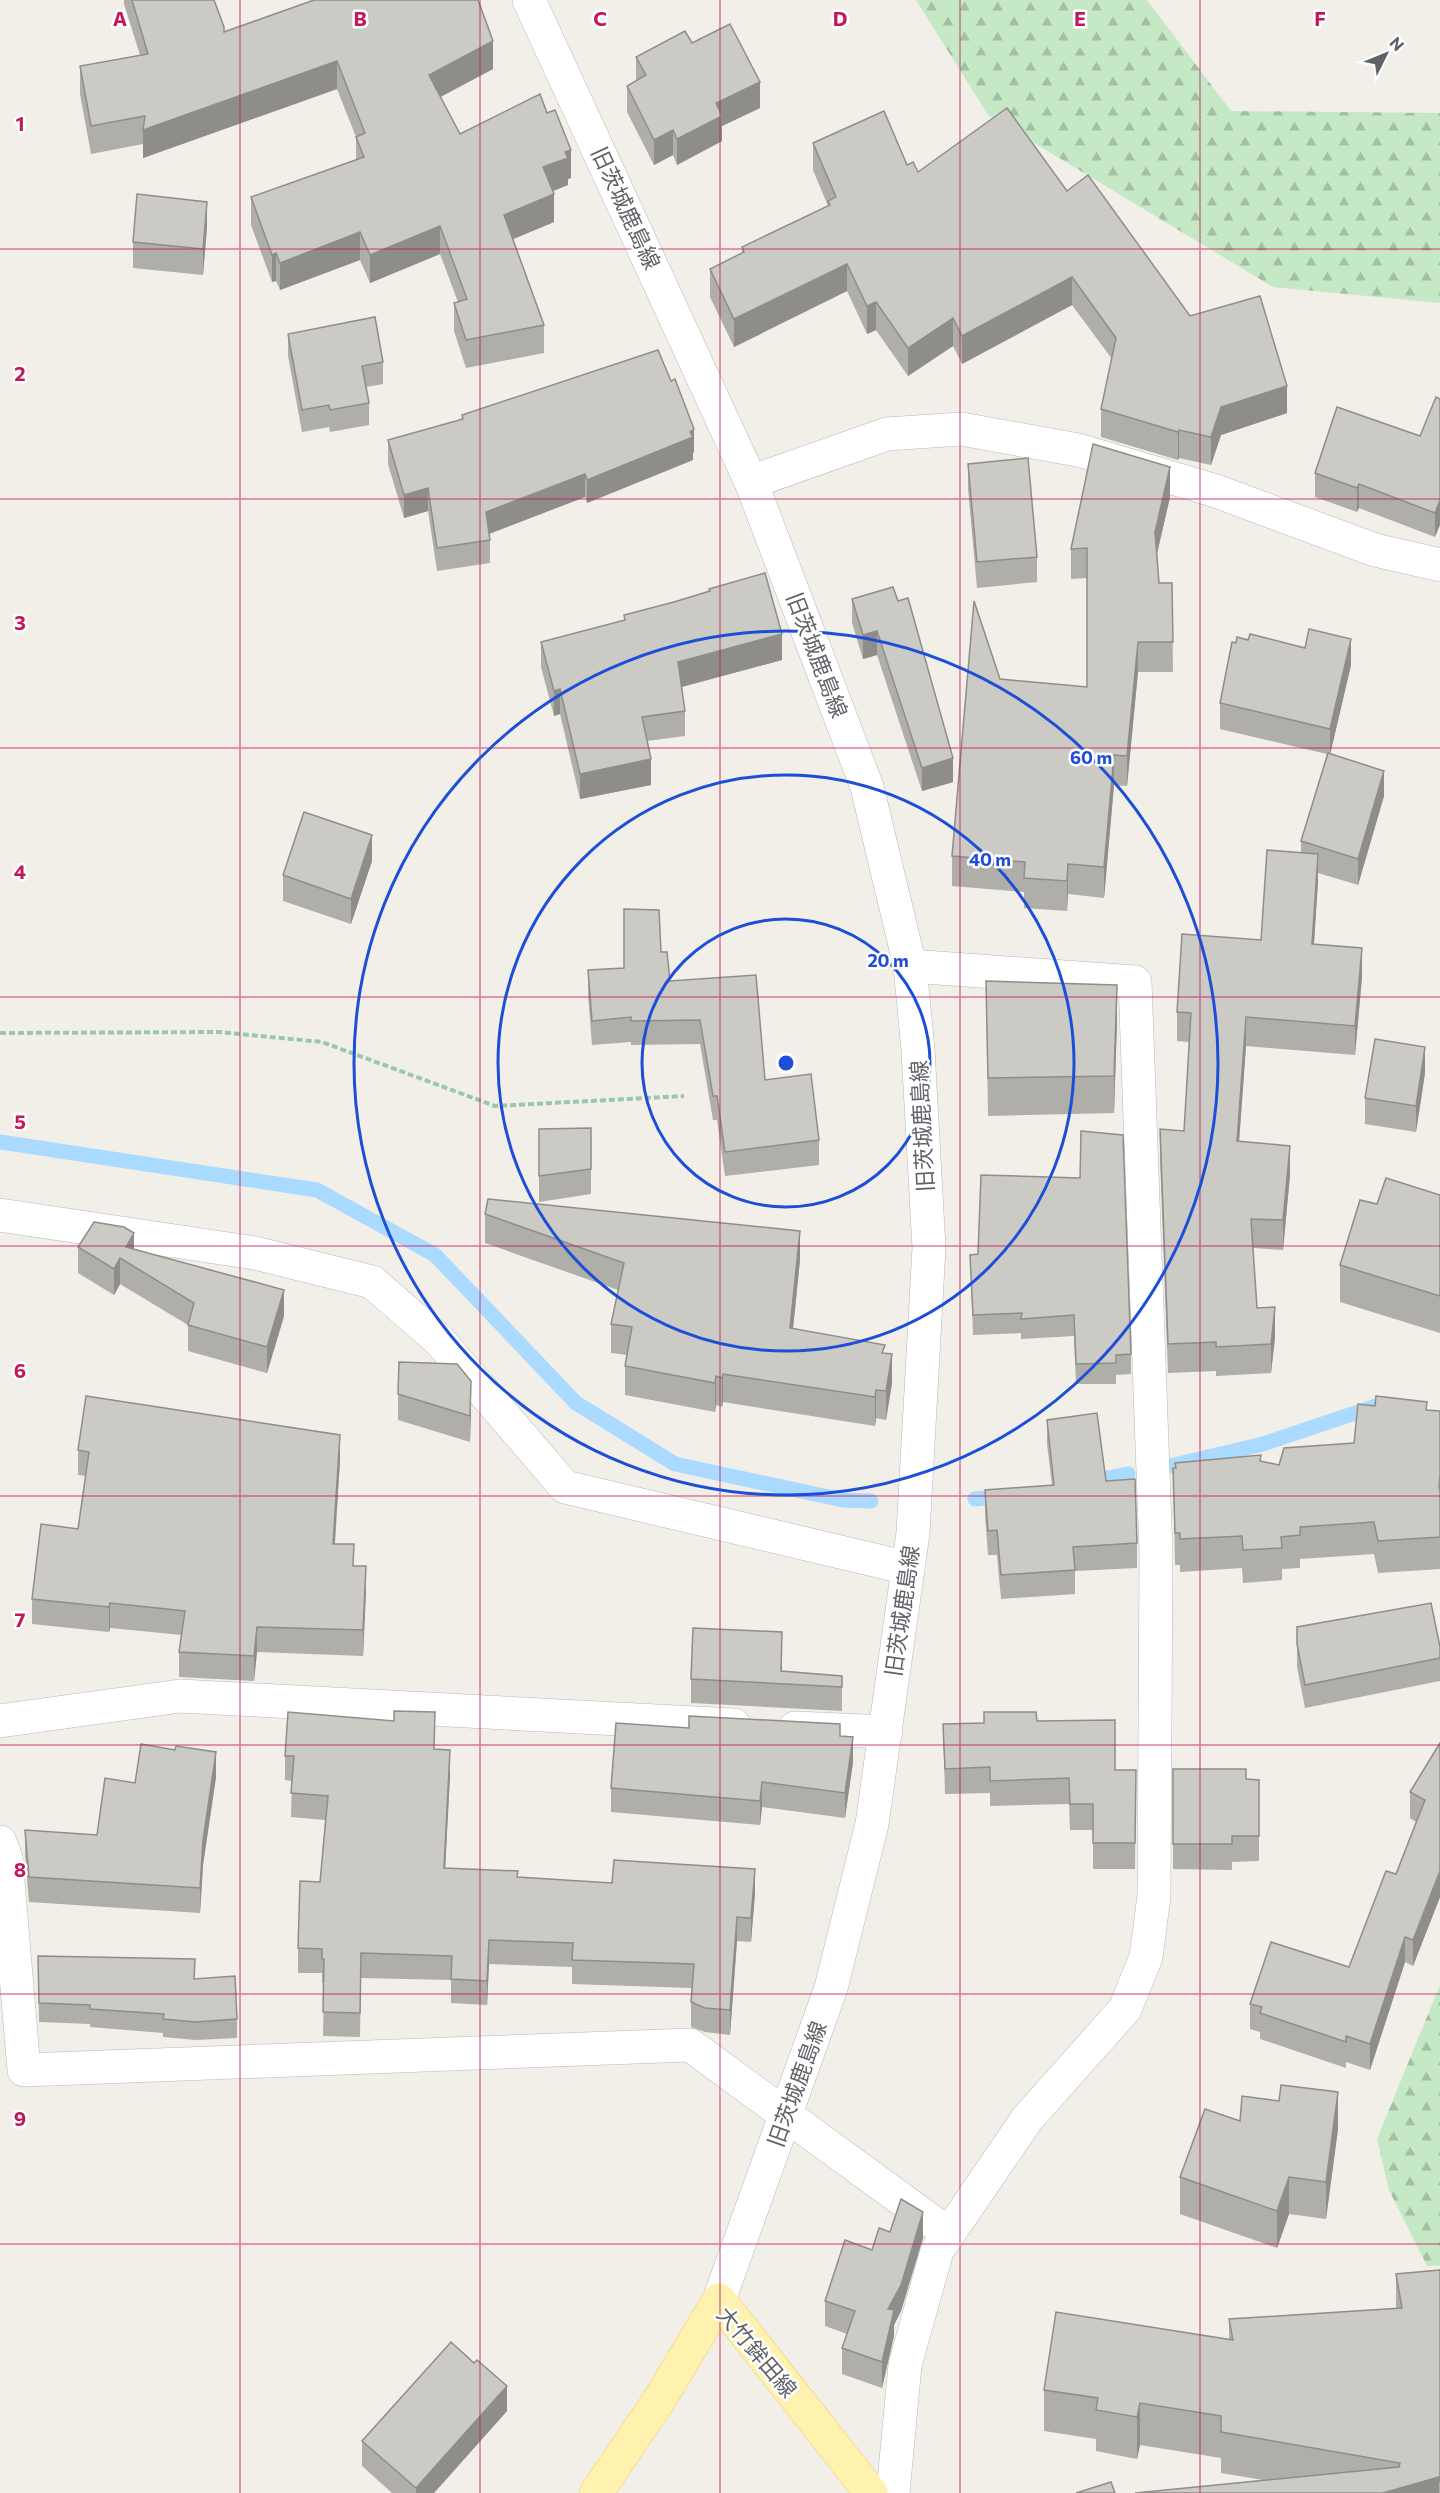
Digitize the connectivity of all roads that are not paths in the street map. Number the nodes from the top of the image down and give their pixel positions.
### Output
1 (529, 0) edge
2 (751, 482) junction
3 (1440, 565) edge
4 (910, 966) junction
5 (0, 1215) edge
6 (908, 1568) junction
7 (0, 1720) edge
8 (886, 1732) junction
9 (0, 1842) edge
10 (785, 2116) junction
11 (949, 2234) junction
12 (719, 2300) junction
13 (596, 2493) edge
14 (870, 2493) edge
15 (893, 2493) edge

1 - 2 street, 旧茨城鹿島線
2 - 3 street
2 - 4 street, 旧茨城鹿島線
4 - 6 street, 旧茨城鹿島線
4 - 11 street
5 - 6 street
6 - 8 street, 旧茨城鹿島線
7 - 8 street
8 - 10 street, 旧茨城鹿島線
9 - 10 street
10 - 11 street
10 - 12 street, 旧茨城鹿島線
11 - 15 street
12 - 13 main road, 大竹鉾田線
12 - 14 main road, 大竹鉾田線

